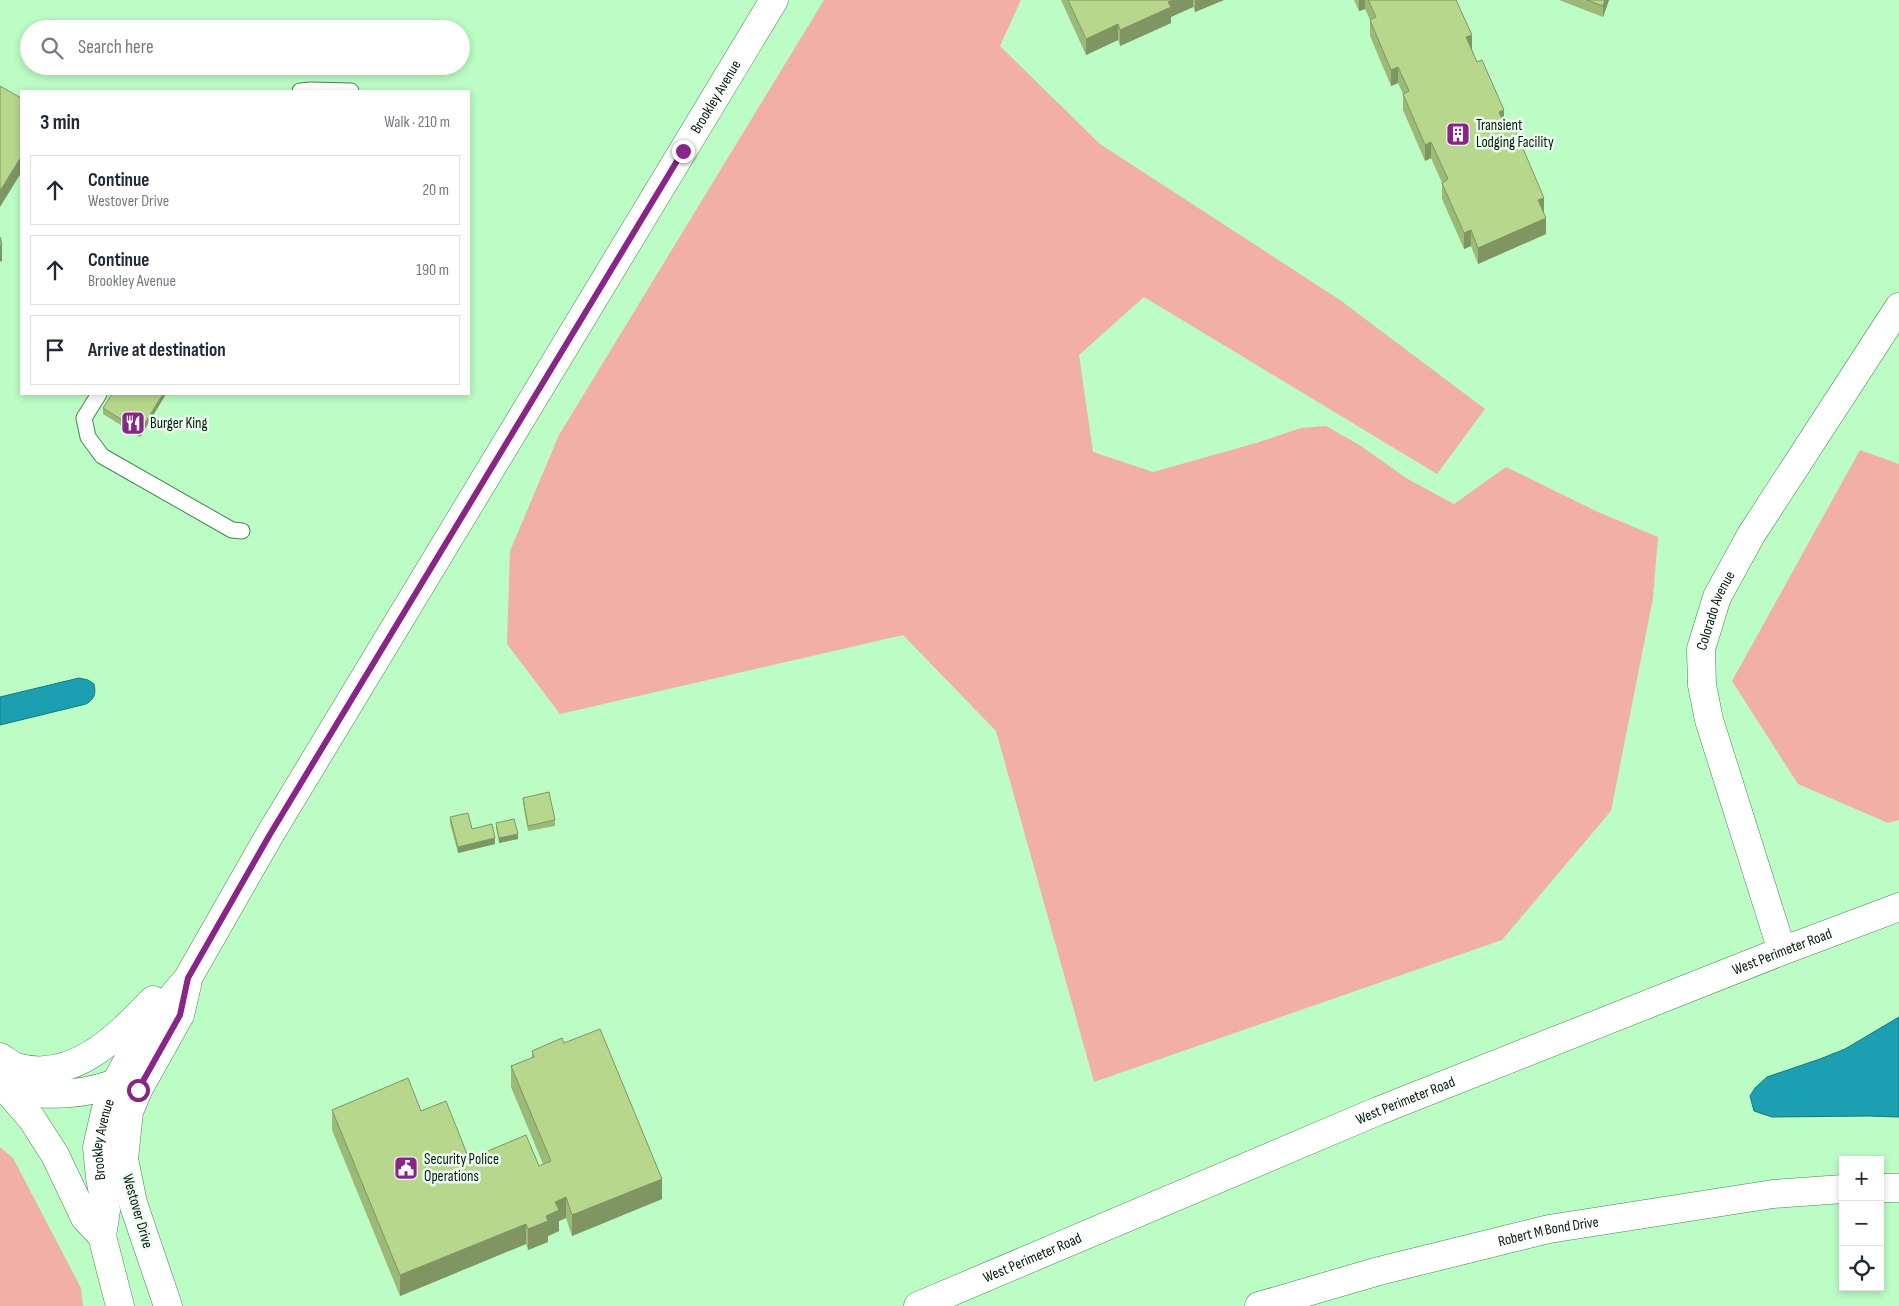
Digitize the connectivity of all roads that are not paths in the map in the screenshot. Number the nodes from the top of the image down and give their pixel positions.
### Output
1 (774, 0) edge
2 (1899, 307) edge
3 (98, 395) edge
4 (242, 531) dead end
5 (1899, 907) edge
6 (1782, 951) junction
7 (188, 978) junction
8 (0, 1057) edge
9 (152, 1063) junction
10 (115, 1084) junction
11 (4, 1086) edge
12 (1884, 1188) edge
13 (1899, 1188) edge
14 (1839, 1189) edge
15 (102, 1236) junction
16 (120, 1306) edge
17 (168, 1306) edge
18 (918, 1306) edge
19 (1260, 1306) edge

1 - 7 street, Brookley Avenue
2 - 6 street, Colorado Avenue
3 - 4 lane
5 - 6 street, West Perimeter Road
6 - 18 street, West Perimeter Road
7 - 8 street
7 - 9 street, Westover Drive
7 - 10 street, Brookley Avenue
9 - 10 street
9 - 17 street, Westover Drive
10 - 11 street
10 - 15 street, Brookley Avenue
11 - 15 street
12 - 13 street
14 - 19 street, Robert M Bond Drive
15 - 16 street

